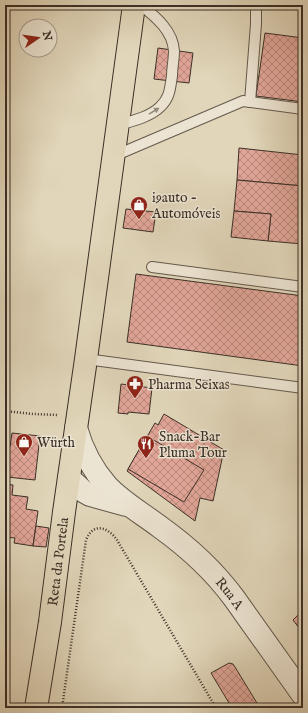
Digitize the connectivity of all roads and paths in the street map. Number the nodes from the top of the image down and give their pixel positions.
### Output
1 (134, 5) edge
2 (141, 5) edge
3 (256, 5) edge
4 (250, 102) junction
5 (303, 109) edge
6 (118, 125) junction
7 (114, 156) junction
8 (152, 267) dead end
9 (303, 288) edge
10 (86, 358) junction
11 (303, 388) edge
12 (5, 411) edge
13 (77, 421) junction
14 (70, 478) junction
15 (108, 493) junction
16 (64, 512) junction
17 (303, 695) edge
18 (36, 708) edge
19 (62, 708) edge
20 (216, 708) edge

1 - 6 main road, Reta da Portela
6 -> 2 lane
3 - 4 lane
4 - 5 lane
4 - 7 lane
6 - 7 main road, Reta da Portela
7 - 10 main road, Reta da Portela
8 - 9 lane
10 - 11 lane
10 - 13 main road, Reta da Portela
12 - 13 path
13 - 14 main road, Reta da Portela
13 - 15 street
14 - 15 street
14 - 16 main road, Reta da Portela
15 - 16 street
15 - 17 street, Rua A
16 - 18 main road, Reta da Portela
19 - 20 path

